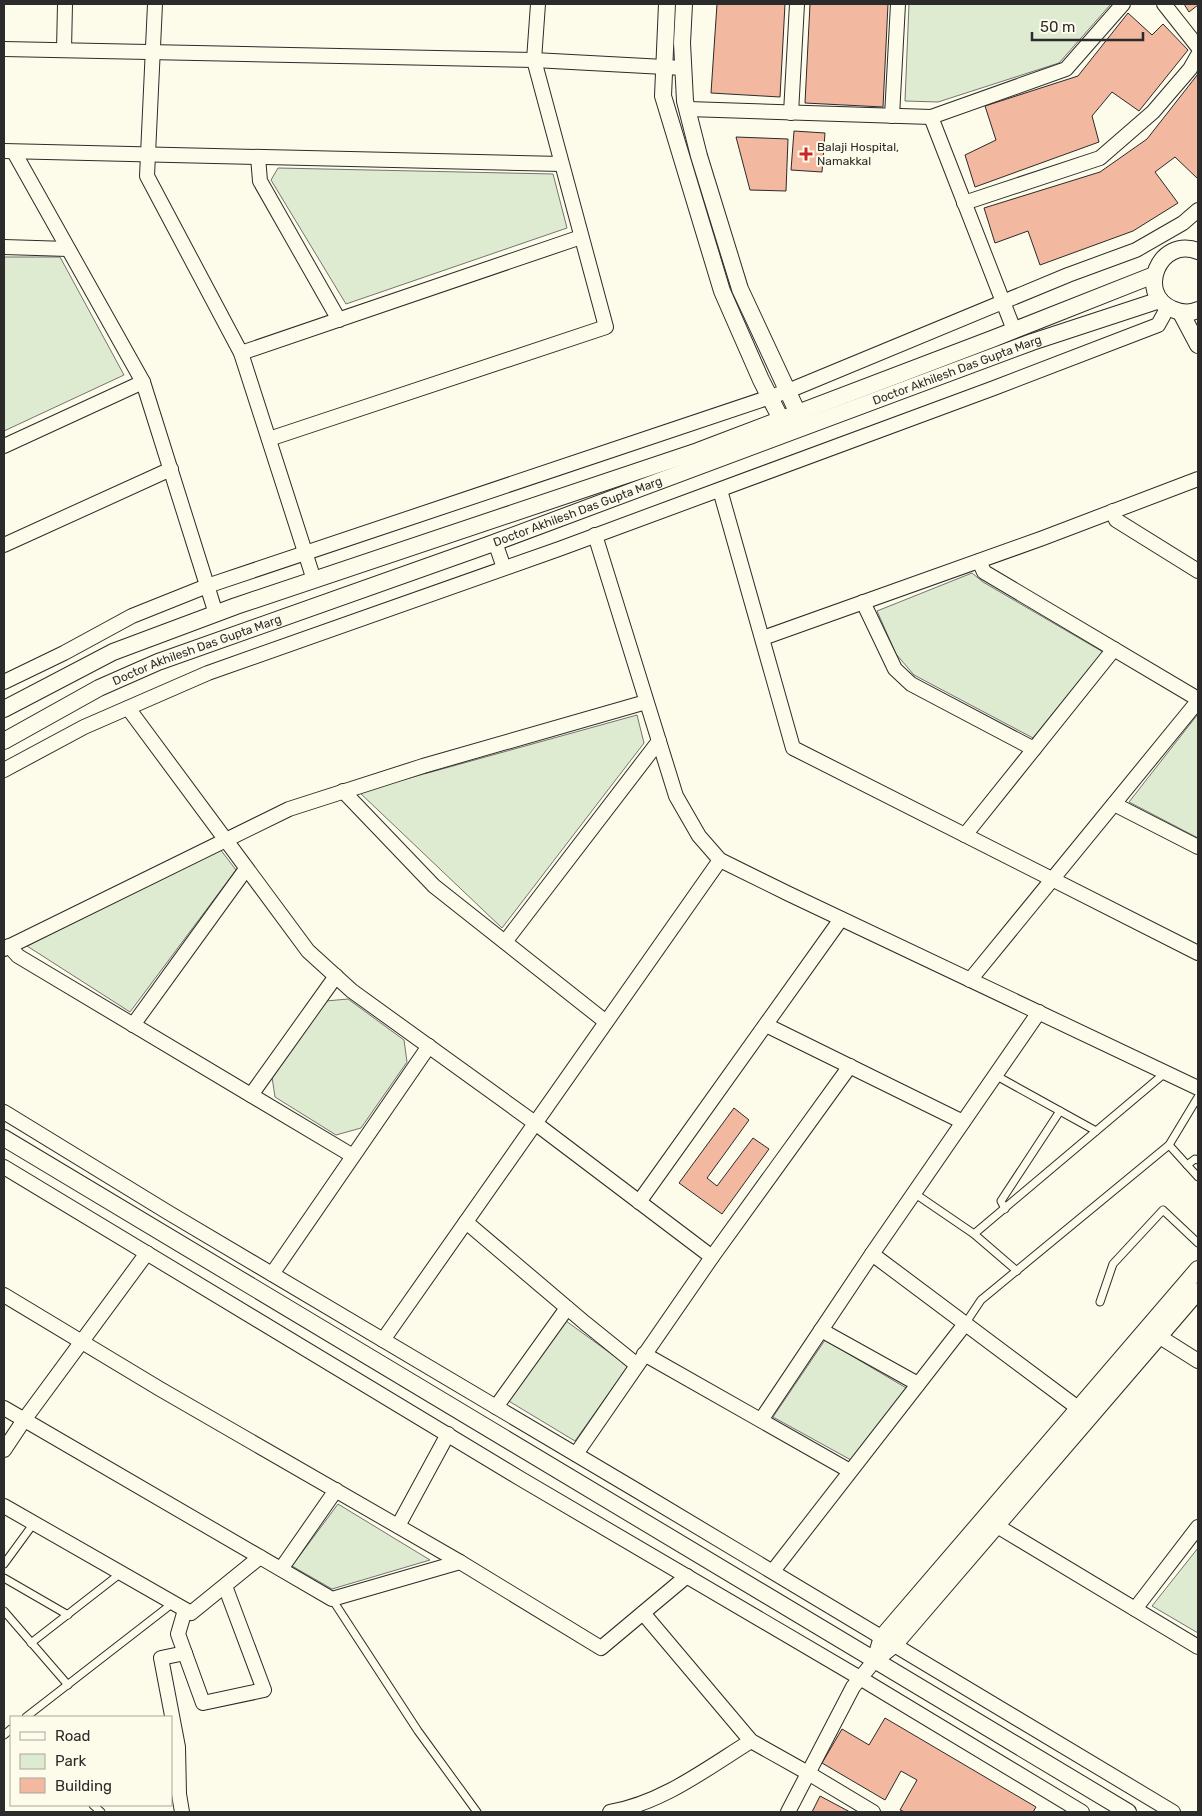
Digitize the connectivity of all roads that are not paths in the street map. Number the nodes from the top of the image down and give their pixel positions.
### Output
1 (65, 4) edge
2 (155, 4) edge
3 (538, 4) edge
4 (667, 4) edge
5 (684, 4) edge
6 (797, 4) edge
7 (898, 4) edge
8 (1123, 4) edge
9 (1164, 4) edge
10 (1198, 47) edge
11 (4, 49) edge
12 (64, 50) junction
13 (153, 52) junction
14 (1198, 55) edge
15 (534, 60) junction
16 (664, 68) junction
17 (684, 68) junction
18 (688, 109) junction
19 (791, 113) junction
20 (892, 116) junction
21 (931, 117) junction
22 (9, 152) edge
23 (148, 154) junction
24 (258, 157) junction
25 (561, 164) junction
26 (964, 203) junction
27 (1198, 210) edge
28 (581, 237) junction
29 (4, 248) edge
30 (1196, 248) edge
31 (68, 249) junction
32 (1154, 275) junction
33 (1003, 302) junction
34 (1169, 307) junction
35 (1198, 310) edge
36 (339, 320) junction
37 (1014, 330) junction
38 (1198, 344) edge
39 (241, 353) junction
40 (142, 382) junction
41 (788, 391) junction
42 (770, 397) junction
43 (801, 420) junction
44 (785, 426) junction
45 (269, 439) junction
46 (4, 446) edge
47 (170, 469) junction
48 (1198, 479) edge
49 (720, 490) junction
50 (1113, 511) junction
51 (501, 517) junction
52 (595, 535) junction
53 (502, 539) junction
54 (4, 545) edge
55 (306, 554) junction
56 (979, 560) junction
57 (504, 568) junction
58 (1198, 571) edge
59 (314, 580) junction
60 (207, 586) junction
61 (862, 602) junction
62 (216, 614) junction
63 (763, 638) junction
64 (1114, 649) junction
65 (4, 682) edge
66 (1198, 700) edge
67 (646, 702) junction
68 (128, 708) junction
69 (4, 709) edge
70 (4, 741) edge
71 (659, 741) junction
72 (1034, 749) junction
73 (4, 770) edge
74 (343, 791) junction
75 (1114, 804) junction
76 (965, 835) junction
77 (225, 840) junction
78 (1198, 847) edge
79 (720, 860) junction
80 (246, 869) junction
81 (1053, 879) junction
82 (841, 919) junction
83 (505, 942) junction
84 (7, 948) edge
85 (1198, 953) edge
86 (336, 976) junction
87 (970, 980) junction
88 (1039, 1012) junction
89 (606, 1022) junction
90 (133, 1025) junction
91 (766, 1025) junction
92 (428, 1046) junction
93 (850, 1066) junction
94 (1165, 1072) junction
95 (995, 1076) junction
96 (1196, 1082) edge
97 (251, 1095) junction
98 (1198, 1097) edge
99 (1060, 1111) junction
100 (4, 1112) edge
101 (964, 1122) junction
102 (535, 1123) junction
103 (1096, 1131) junction
104 (4, 1138) edge
105 (1169, 1145) junction
106 (353, 1156) junction
107 (1198, 1160) edge
108 (1187, 1165) junction
109 (4, 1167) edge
110 (1198, 1177) edge
111 (914, 1193) junction
112 (639, 1202) junction
113 (1005, 1209) junction
114 (466, 1222) junction
115 (974, 1234) junction
116 (1198, 1242) edge
117 (147, 1253) junction
118 (872, 1254) junction
119 (712, 1257) junction
120 (1198, 1269) edge
121 (1017, 1271) junction
122 (272, 1274) junction
123 (1198, 1292) edge
124 (4, 1295) edge
125 (1100, 1302) dead end
126 (567, 1308) junction
127 (965, 1324) junction
128 (821, 1330) junction
129 (1160, 1337) junction
130 (383, 1340) junction
131 (82, 1342) junction
132 (641, 1359) junction
133 (1198, 1361) edge
134 (918, 1384) junction
135 (496, 1407) junction
136 (4, 1408) edge
137 (1085, 1413) junction
138 (24, 1420) junction
139 (761, 1420) junction
140 (448, 1434) junction
141 (4, 1450) edge
142 (576, 1454) junction
143 (850, 1471) junction
144 (336, 1490) junction
145 (4, 1506) edge
146 (34, 1523) junction
147 (398, 1526) junction
148 (997, 1526) junction
149 (1198, 1527) edge
150 (260, 1558) junction
151 (460, 1562) junction
152 (4, 1564) edge
153 (281, 1569) junction
154 (772, 1571) junction
155 (121, 1573) junction
156 (687, 1576) junction
157 (4, 1578) edge
158 (225, 1586) junction
159 (332, 1599) junction
160 (179, 1607) junction
161 (1135, 1610) junction
162 (4, 1612) edge
163 (643, 1613) junction
164 (68, 1615) junction
165 (889, 1641) junction
166 (31, 1643) junction
167 (1198, 1648) edge
168 (185, 1653) junction
169 (875, 1660) junction
170 (860, 1678) junction
171 (68, 1685) junction
172 (29, 1716) edge
173 (751, 1741) junction
174 (808, 1773) junction
175 (182, 1812) edge
176 (477, 1812) edge
177 (610, 1812) edge
178 (788, 1812) edge
179 (872, 1812) edge
180 (1082, 1812) edge
181 (1128, 1812) edge
182 (1173, 1812) edge

1 - 12 street
2 - 13 street
3 - 15 street
4 - 16 street
5 - 17 street
6 - 19 street
7 - 20 street
8 - 21 street
9 - 10 street
11 - 12 street
12 - 13 street
13 - 15 street
13 - 23 street
14 - 26 street
15 - 16 street
15 - 25 street
16 - 17 street
16 - 42 street
17 - 18 street
18 - 19 street
18 - 41 street
19 - 20 street
20 - 21 street
21 - 26 street
22 - 23 street
22 - 31 street
23 - 24 street
23 - 39 street
24 - 25 street
24 - 36 street
25 - 28 street
26 - 33 street
27 - 33 street
28 - 36 street
28 - 45 street
29 - 31 street
30 - 32 street
31 - 40 street
32 - 34 street
32 - 37 street, Doctor Akhilesh Das Gupta Marg
33 - 37 street
33 - 41 street
34 - 35 street, Doctor Akhilesh Das Gupta Marg
34 - 38 street
34 - 43 street, Doctor Akhilesh Das Gupta Marg
34 - 49 street
36 - 39 street
37 - 43 street, Doctor Akhilesh Das Gupta Marg
39 - 45 street
40 - 46 street
40 - 47 street
41 - 42 street
41 - 43 street
42 - 44 street
42 - 55 street
43 - 44 street, Doctor Akhilesh Das Gupta Marg
44 - 51 street, Doctor Akhilesh Das Gupta Marg
44 - 53 street, Doctor Akhilesh Das Gupta Marg
45 - 55 street
47 - 54 street
47 - 60 street
48 - 50 street
49 - 52 street
49 - 63 street
50 - 56 street
50 - 58 street
51 - 53 street
51 - 59 street, Doctor Akhilesh Das Gupta Marg
52 - 57 street
52 - 67 street
53 - 57 street
53 - 70 street, Doctor Akhilesh Das Gupta Marg
55 - 59 street
55 - 60 street
56 - 61 street
56 - 64 street
57 - 68 street
59 - 62 street, Doctor Akhilesh Das Gupta Marg
60 - 62 street
60 - 65 street
61 - 63 street
61 - 72 street
62 - 69 street, Doctor Akhilesh Das Gupta Marg
63 - 76 street
64 - 66 street
64 - 72 street
66 - 75 street
67 - 71 street
67 - 74 street
68 - 73 street
68 - 77 street
71 - 79 street
71 - 83 street
72 - 76 street
74 - 77 street
74 - 83 street
75 - 78 street
75 - 81 street
76 - 81 street
77 - 80 street
77 - 84 street
79 - 82 street
79 - 89 street
80 - 86 street
80 - 90 street
81 - 85 street
81 - 87 street
82 - 87 street
82 - 91 street
83 - 89 street
84 - 90 street
86 - 92 street
86 - 97 street
87 - 88 street
88 - 94 street
88 - 95 street
89 - 102 street
90 - 97 street
91 - 93 street
91 - 112 street
92 - 102 street
92 - 106 street
93 - 101 street
93 - 119 street
94 - 96 street
94 - 103 lane
95 - 99 lane
95 - 101 street
97 - 106 street
98 - 105 lane
99 - 103 lane
99 - 113 lane
100 - 122 street
101 - 111 street
102 - 112 street
102 - 114 street
103 - 113 lane
104 - 169 street
105 - 108 lane
105 - 121 lane
106 - 122 street
107 - 108 lane
108 - 110 lane
109 - 117 street
111 - 115 lane
111 - 118 street
112 - 119 street
113 - 115 lane
114 - 126 street
114 - 130 street
115 - 121 lane
116 - 125 lane
117 - 131 street
117 - 140 street
118 - 127 street
118 - 128 street
119 - 132 street
120 - 137 street
121 - 127 lane
122 - 130 street
123 - 129 street
124 - 131 street
126 - 132 street
126 - 135 street
127 - 134 street
127 - 137 street
128 - 134 street
128 - 139 street
129 - 133 street
129 - 137 street
130 - 135 street
131 - 138 street
131 - 144 street
132 - 139 street
132 - 142 street
134 - 143 street
135 - 142 street
136 - 138 street
137 - 148 street
137 - 165 street
138 - 141 street
138 - 150 street
139 - 143 street
140 - 147 street
140 - 156 street
142 - 154 street
143 - 154 street
144 - 147 street
144 - 153 street
145 - 146 street
146 - 152 lane
146 - 155 street
147 - 151 street
148 - 161 street
148 - 165 street
149 - 161 street
150 - 153 street
150 - 158 street
151 - 159 street
151 - 163 street
153 - 159 street
154 - 165 street
155 - 160 street
155 - 164 lane
156 - 163 street
156 - 170 street
157 - 164 lane
158 - 160 street
158 - 168 street
159 - 176 lane
160 - 168 street
160 - 171 lane
161 - 167 street
162 - 166 lane
163 - 173 street
164 - 166 lane
165 - 169 street
165 - 182 street
166 - 171 lane
168 - 175 street
169 - 170 street
169 - 181 street
170 - 174 street
170 - 180 street
171 - 172 lane
173 - 174 street
173 - 177 street
174 - 178 street
174 - 179 street

